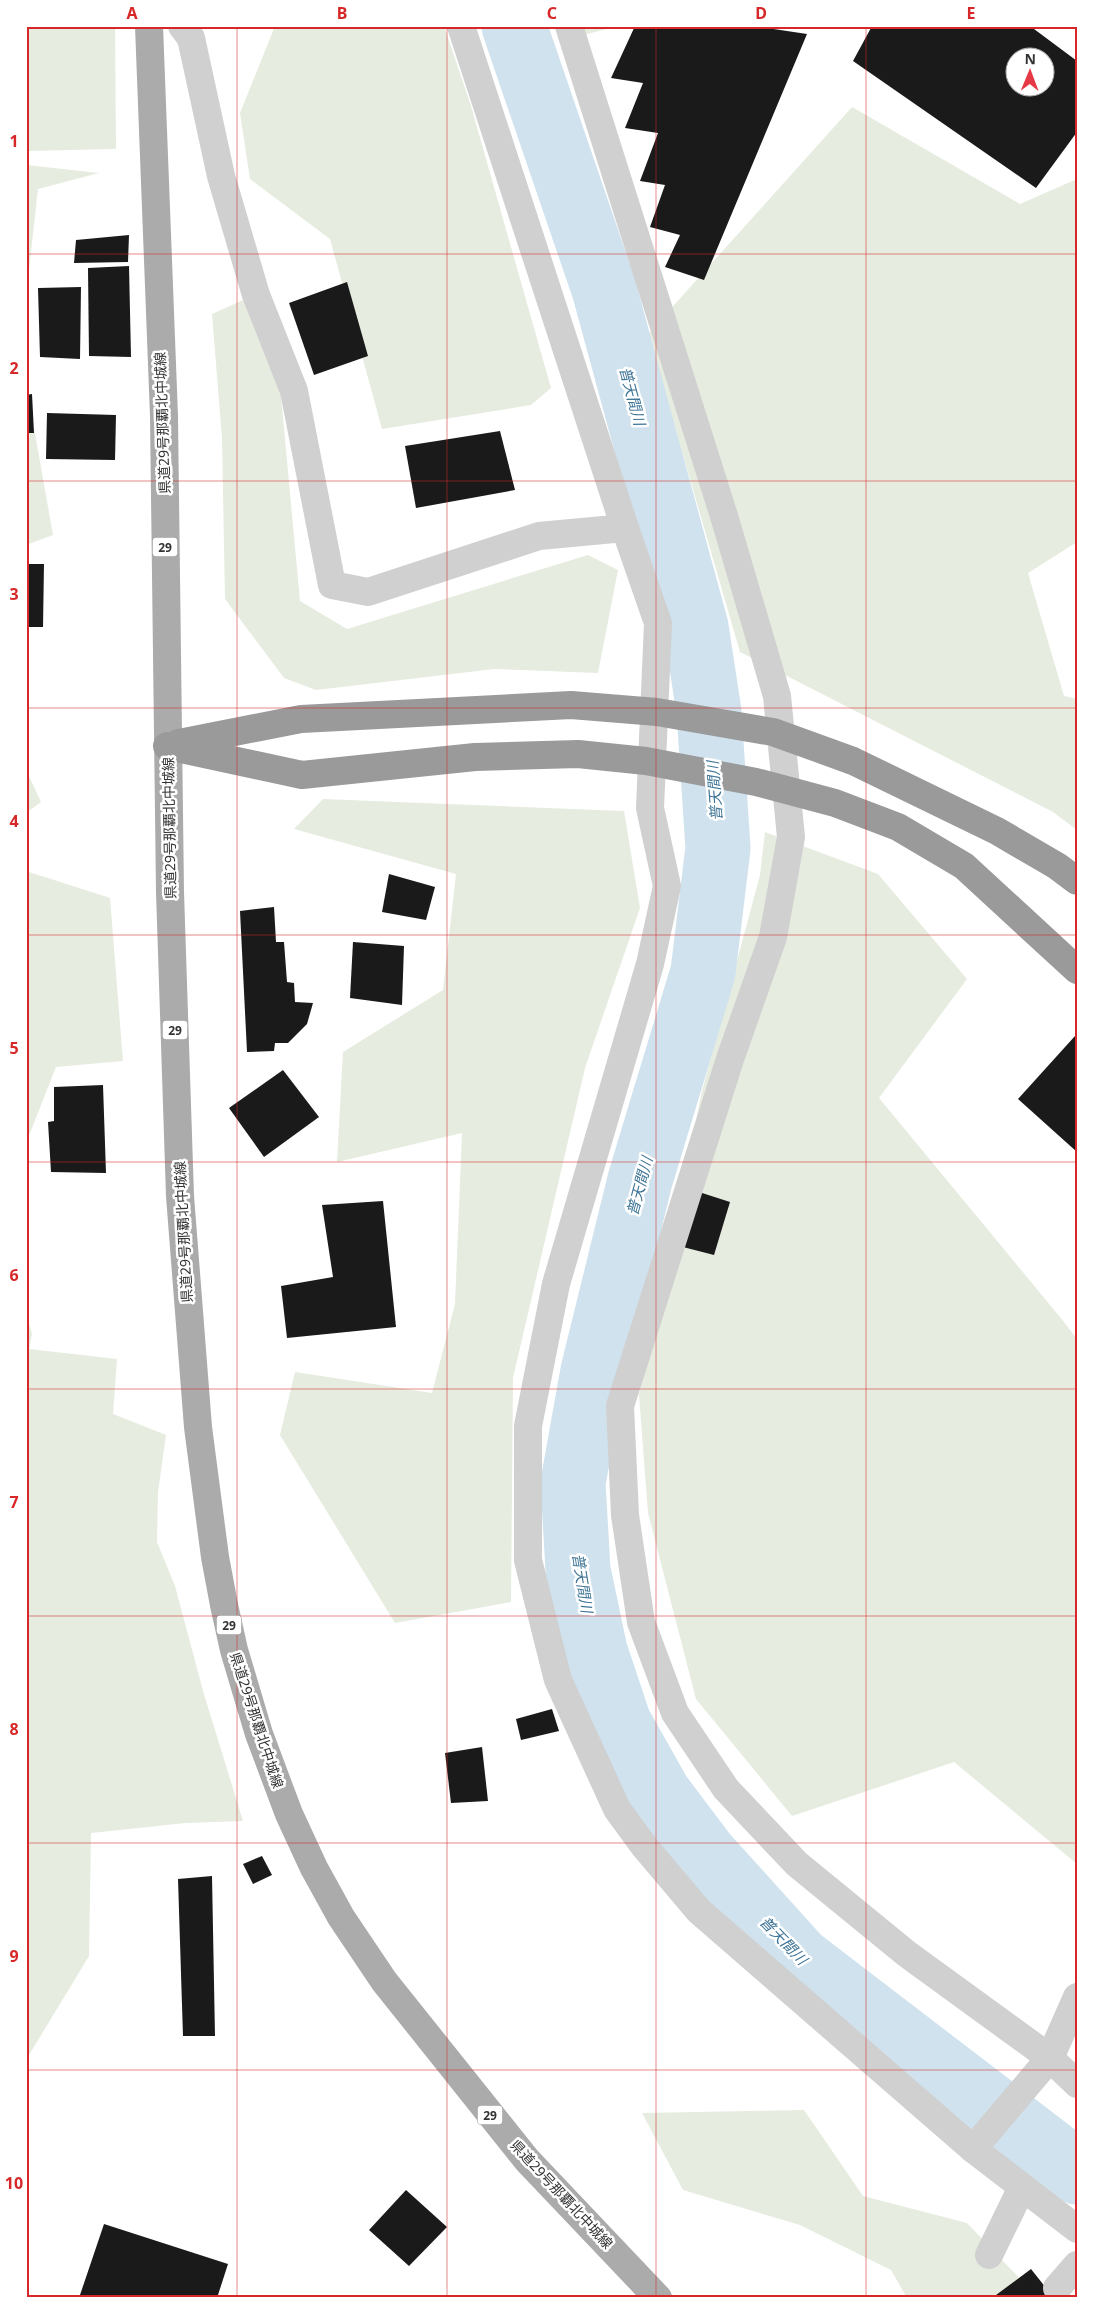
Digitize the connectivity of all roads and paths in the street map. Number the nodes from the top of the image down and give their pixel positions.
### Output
1 (148, 26) edge
2 (182, 26) edge
3 (461, 26) edge
4 (569, 26) edge
5 (625, 528) junction
6 (168, 746) junction
7 (1077, 881) edge
8 (1077, 970) edge
9 (1077, 1997) edge
10 (1049, 2059) junction
11 (1077, 2084) edge
12 (974, 2148) junction
13 (1022, 2187) junction
14 (1077, 2229) edge
15 (989, 2255) dead end
16 (1077, 2265) edge
17 (1057, 2288) dead end
18 (658, 2298) edge

1 - 6 main road, 県道29号那覇北中城線 / 29
2 - 5 street
3 - 5 street
4 - 10 street
5 - 12 street
6 - 7 highway
6 - 8 highway
6 - 18 main road, 県道29号那覇北中城線 / 29
9 - 10 street
10 - 11 street
10 - 12 street
12 - 13 street
13 - 14 street
13 - 15 street
16 - 17 street

